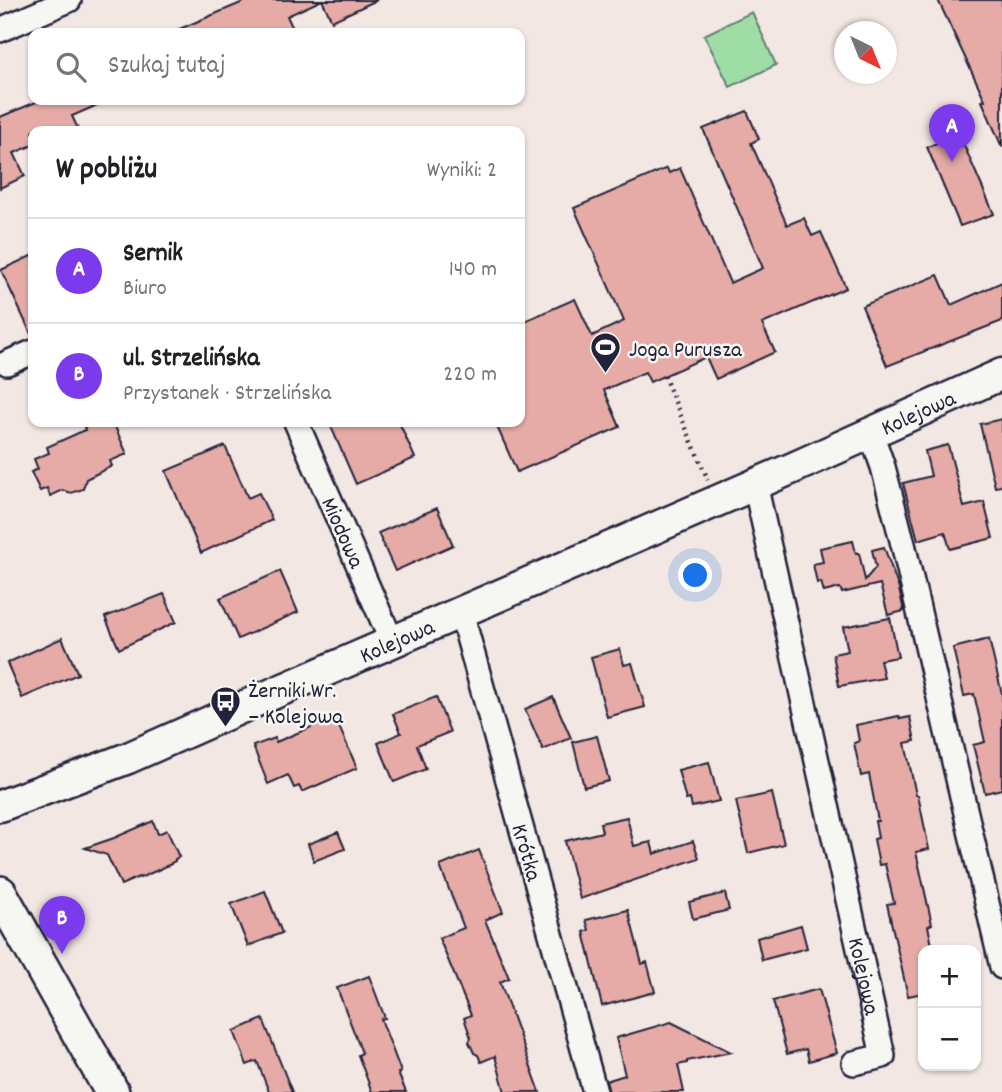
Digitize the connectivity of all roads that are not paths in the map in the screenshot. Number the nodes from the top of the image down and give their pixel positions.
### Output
1 (69, 0) edge
2 (0, 30) edge
3 (28, 354) edge
4 (8, 363) dead end
5 (1002, 374) edge
6 (298, 427) edge
7 (871, 433) junction
8 (755, 484) junction
9 (461, 612) junction
10 (392, 642) junction
11 (0, 806) edge
12 (0, 893) edge
13 (1002, 967) edge
14 (854, 1063) dead end
15 (113, 1092) edge
16 (595, 1092) edge

1 - 2 street
3 - 4 street
5 - 7 street, Kolejowa
6 - 10 street, Miodowa
7 - 8 street, Kolejowa
7 - 13 street, Kolejowa
8 - 9 street, Kolejowa
8 - 14 street, Kolejowa
9 - 10 street, Kolejowa
9 - 16 street, Krótka
10 - 11 street, Kolejowa
12 - 15 main road

